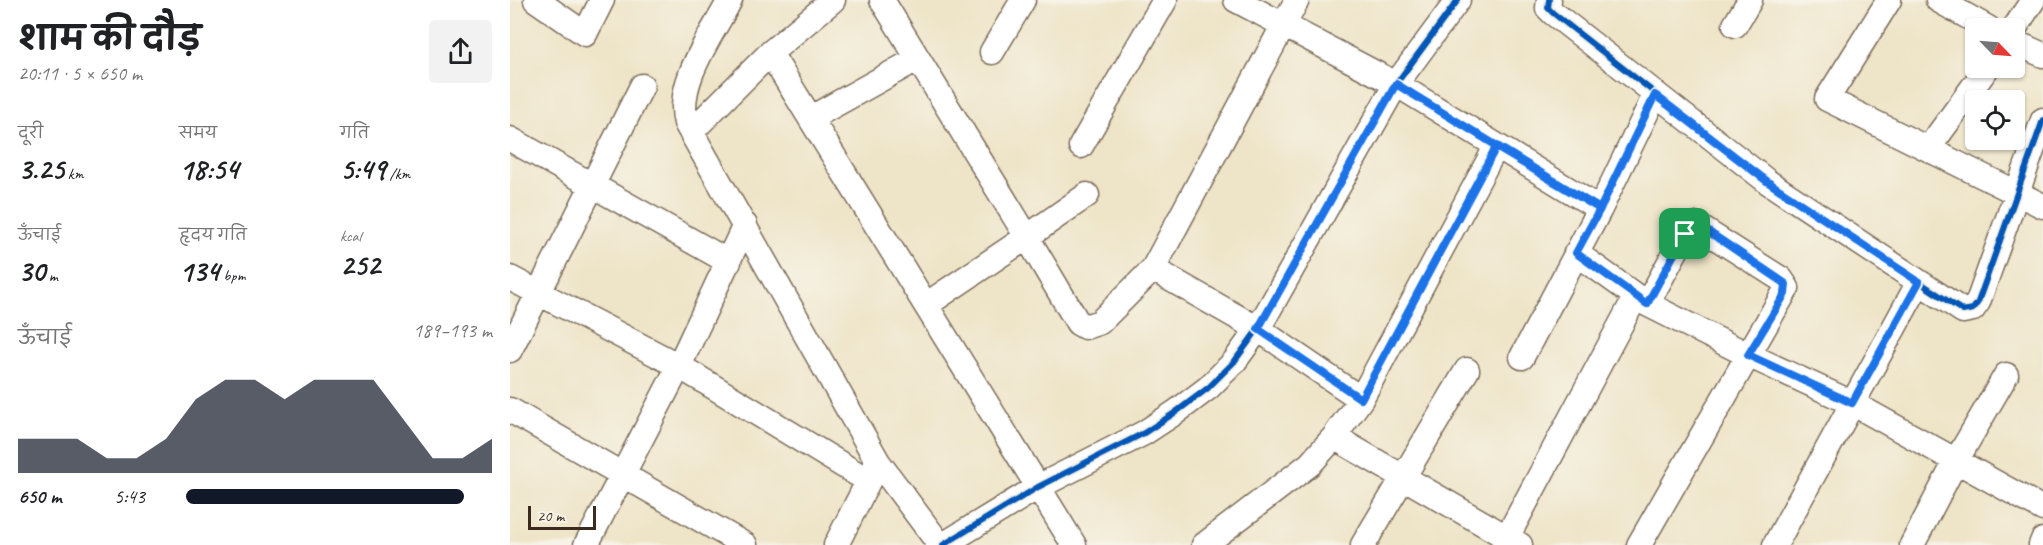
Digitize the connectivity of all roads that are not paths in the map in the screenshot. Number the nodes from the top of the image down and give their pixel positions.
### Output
1 (536, 0) edge
2 (602, 0) edge
3 (730, 0) edge
4 (833, 0) edge
5 (882, 0) edge
6 (1023, 0) edge
7 (1165, 0) edge
8 (1236, 0) edge
9 (1297, 0) edge
10 (1458, 0) edge
11 (1549, 0) edge
12 (1750, 0) edge
13 (1889, 0) edge
14 (1938, 0) edge
15 (2033, 0) edge
16 (1971, 18) edge
17 (2021, 18) edge
18 (1735, 25) dead end
19 (1283, 27) junction
20 (2025, 47) edge
21 (992, 52) dead end
22 (770, 53) junction
23 (2043, 55) edge
24 (917, 59) junction
25 (1980, 78) edge
26 (1396, 84) junction
27 (642, 87) dead end
28 (1655, 95) junction
29 (811, 118) junction
30 (2043, 120) edge
31 (692, 132) junction
32 (510, 139) edge
33 (1081, 146) dead end
34 (1496, 147) junction
35 (1929, 149) junction
36 (592, 186) junction
37 (1087, 195) dead end
38 (2016, 195) junction
39 (2043, 206) edge
40 (1600, 209) junction
41 (746, 225) junction
42 (1027, 237) junction
43 (1576, 253) junction
44 (729, 262) junction
45 (1153, 269) junction
46 (510, 278) edge
47 (1919, 282) junction
48 (539, 293) junction
49 (1642, 300) junction
50 (926, 305) junction
51 (1258, 329) junction
52 (510, 350) edge
53 (1748, 355) junction
54 (1522, 357) dead end
55 (679, 366) junction
56 (1467, 370) dead end
57 (2006, 375) dead end
58 (1361, 399) junction
59 (1852, 403) junction
60 (510, 410) edge
61 (1334, 438) junction
62 (1956, 461) junction
63 (873, 471) junction
64 (622, 477) junction
65 (1402, 478) junction
66 (1038, 487) junction
67 (2043, 509) edge
68 (2043, 540) edge
69 (1509, 543) edge
70 (586, 545) edge
71 (745, 545) edge
72 (836, 545) edge
73 (941, 545) edge
74 (1074, 545) edge
75 (1204, 545) edge
76 (1363, 545) edge
77 (1639, 545) edge
78 (1775, 545) edge
79 (1912, 545) edge
80 (2041, 545) edge

1 - 2 street
3 - 31 street
4 - 22 street
5 - 24 street
6 - 21 street
7 - 33 street
8 - 19 street
9 - 19 street
10 - 26 street
11 - 28 street
12 - 18 street
13 - 35 street
14 - 16 street
15 - 17 street
19 - 26 street
19 - 45 street
20 - 23 street
22 - 29 street
22 - 31 street
24 - 29 street
24 - 42 street
25 - 35 street
26 - 34 street
26 - 51 street
27 - 36 street
28 - 40 street
28 - 47 street
29 - 50 street
30 - 38 street
31 - 41 street
32 - 36 street
34 - 40 street
34 - 58 street
35 - 38 street
36 - 44 street
36 - 48 street
37 - 42 street
38 - 39 street
38 - 47 street
40 - 43 street
41 - 44 street
41 - 63 street
42 - 45 street
42 - 50 street
43 - 49 street
43 - 54 street
44 - 55 street
45 - 51 street
46 - 48 street
47 - 59 street
48 - 52 street
48 - 55 street
49 - 53 street
49 - 53 street
49 - 69 street
50 - 66 street
51 - 58 street
51 - 66 street
53 - 59 street
53 - 77 street
55 - 63 street
55 - 64 street
56 - 65 street
57 - 62 street
58 - 61 street
59 - 62 street
59 - 78 street
60 - 64 street
61 - 65 street
61 - 75 street
62 - 67 street
62 - 79 street
63 - 72 street
63 - 73 street
64 - 70 street
64 - 71 street
65 - 69 street
65 - 76 street
66 - 73 street
66 - 74 street
68 - 80 street

